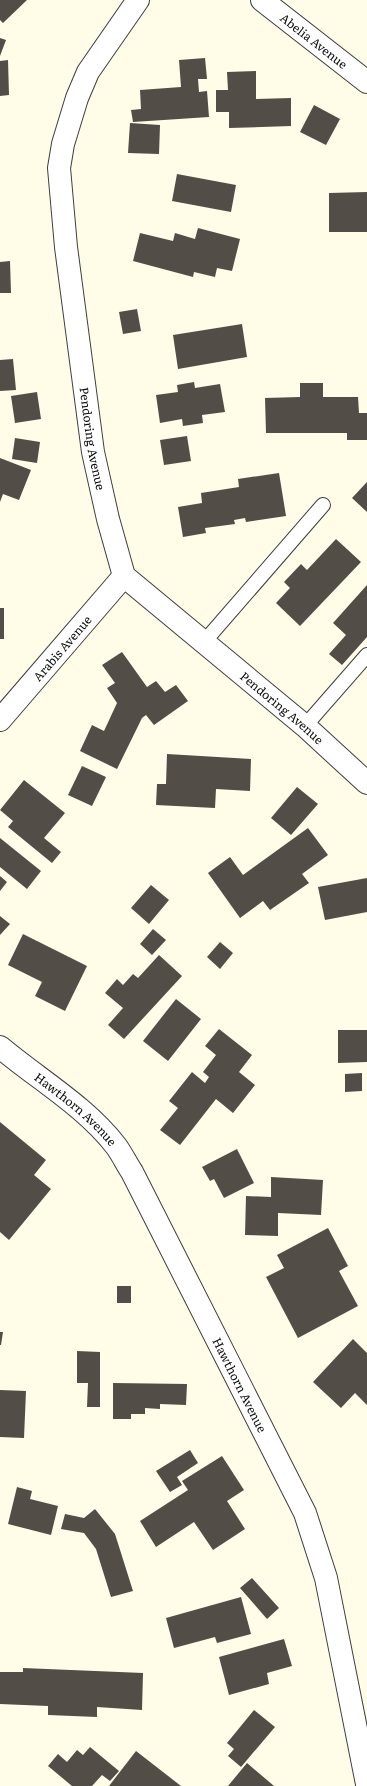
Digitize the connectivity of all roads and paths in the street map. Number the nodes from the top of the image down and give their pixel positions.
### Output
1 (138, 0) edge
2 (262, 0) edge
3 (367, 82) edge
4 (323, 505) dead end
5 (124, 576) junction
6 (204, 642) junction
7 (367, 655) edge
8 (0, 720) edge
9 (305, 726) junction
10 (367, 783) edge
11 (0, 1047) edge
12 (367, 1784) edge

1 - 5 street, Pendoring Avenue
2 - 3 street, Abelia Avenue
4 - 6 lane
5 - 6 street, Pendoring Avenue
5 - 8 street, Arabis Avenue
6 - 9 street, Pendoring Avenue
7 - 9 lane
9 - 10 street, Pendoring Avenue
11 - 12 street, Hawthorn Avenue

